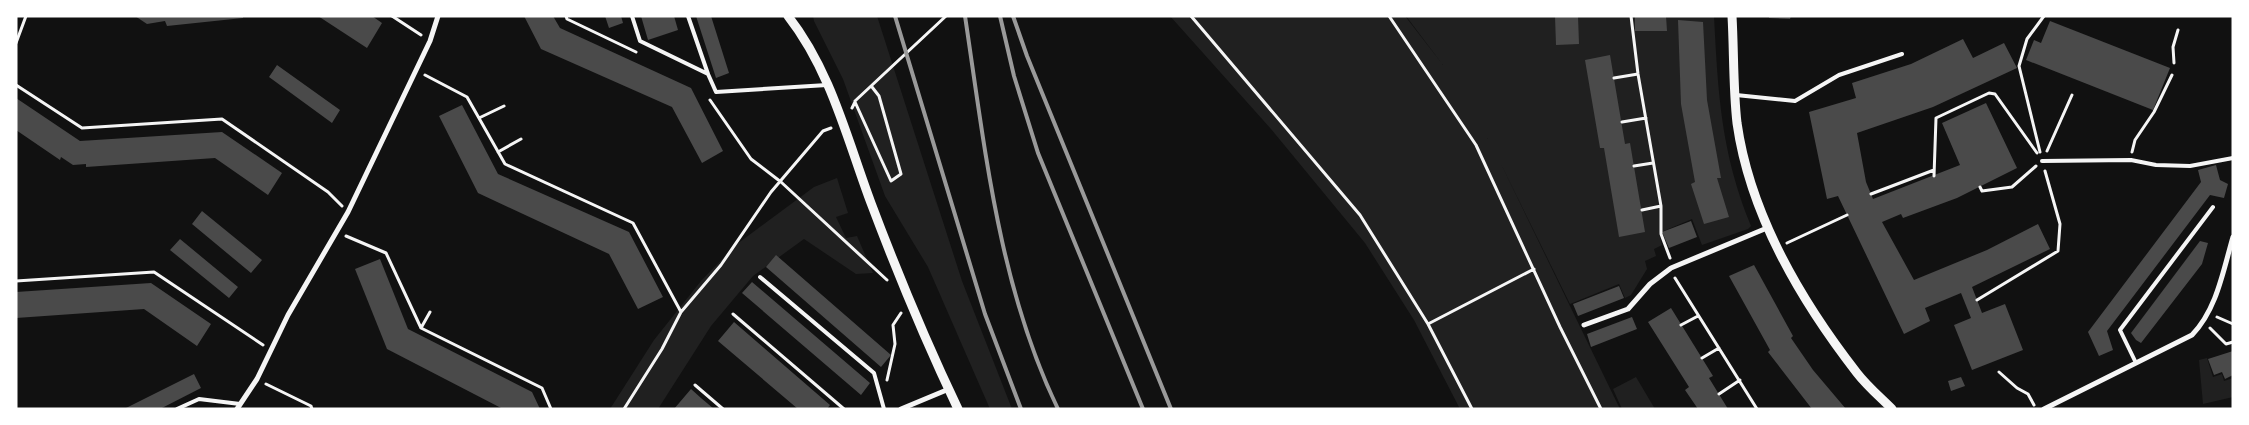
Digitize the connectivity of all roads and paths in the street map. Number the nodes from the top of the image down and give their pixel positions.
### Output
1 (26, 16) edge
2 (392, 16) edge
3 (438, 16) edge
4 (566, 16) edge
5 (632, 16) edge
6 (688, 16) edge
7 (788, 16) edge
8 (946, 16) edge
9 (1191, 16) edge
10 (1389, 16) edge
11 (1631, 16) edge
12 (1732, 16) edge
13 (2044, 16) edge
14 (2178, 30) dead end
15 (430, 41) junction
16 (16, 43) edge
17 (637, 52) dead end
18 (1902, 54) dead end
19 (2174, 63) dead end
20 (416, 70) junction
21 (708, 74) junction
22 (1638, 74) junction
23 (2172, 75) dead end
24 (1614, 78) dead end
25 (16, 85) edge
26 (828, 85) junction
27 (872, 86) junction
28 (705, 94) dead end
29 (2072, 95) dead end
30 (1736, 96) junction
31 (855, 102) junction
32 (504, 106) dead end
33 (479, 118) junction
34 (1646, 118) junction
35 (1622, 122) dead end
36 (842, 123) junction
37 (521, 139) dead end
38 (498, 152) junction
39 (2233, 158) edge
40 (2131, 160) junction
41 (2042, 161) junction
42 (1653, 163) junction
43 (1634, 166) dead end
44 (1934, 170) junction
45 (1934, 176) dead end
46 (781, 182) junction
47 (1980, 187) dead end
48 (1871, 194) dead end
49 (1661, 206) junction
50 (2213, 207) dead end
51 (1642, 210) dead end
52 (348, 212) junction
53 (1846, 214) dead end
54 (1767, 228) junction
55 (336, 232) junction
56 (2233, 238) edge
57 (1777, 247) junction
58 (1671, 268) junction
59 (1534, 269) junction
60 (760, 277) dead end
61 (16, 281) edge
62 (889, 281) dead end
63 (1977, 300) dead end
64 (910, 301) junction
65 (430, 312) dead end
66 (681, 312) junction
67 (733, 314) dead end
68 (2208, 314) junction
69 (1698, 316) junction
70 (1428, 324) junction
71 (2233, 324) edge
72 (1584, 325) dead end
73 (1681, 325) dead end
74 (421, 328) junction
75 (2214, 333) dead end
76 (2233, 342) edge
77 (1718, 348) junction
78 (271, 351) junction
79 (1702, 358) dead end
80 (2136, 363) junction
81 (1999, 372) dead end
82 (257, 379) junction
83 (1740, 380) junction
84 (695, 385) dead end
85 (949, 389) junction
86 (1719, 394) dead end
87 (881, 400) junction
88 (239, 406) edge
89 (177, 409) edge
90 (312, 409) edge
91 (551, 409) edge
92 (624, 409) edge
93 (722, 409) edge
94 (844, 409) edge
95 (884, 409) edge
96 (901, 409) edge
97 (958, 409) edge
98 (1472, 409) edge
99 (1601, 409) edge
100 (1757, 409) edge
101 (1892, 409) edge
102 (2036, 409) edge
103 (2044, 409) edge

1 - 16 path
2 - 15 path
3 - 15 street
4 - 17 path
5 - 21 lane
6 - 21 lane
7 - 26 street
8 - 27 path
9 - 70 path
10 - 59 path
11 - 22 path
12 - 30 street
13 - 41 path
14 - 19 path
15 - 20 street
18 - 30 lane
20 - 33 path
20 - 52 street
21 - 26 lane
22 - 24 path
22 - 34 path
23 - 40 path
25 - 52 path
26 - 36 street
27 - 31 path
27 - 31 path
28 - 46 path
29 - 41 path
30 - 54 street
31 - 36 path
32 - 33 path
33 - 38 path
34 - 35 path
34 - 42 path
36 - 46 path
36 - 64 street
37 - 38 path
38 - 66 path
39 - 40 lane
40 - 41 lane
41 - 44 path
41 - 47 path
41 - 63 path
42 - 43 path
42 - 49 path
44 - 45 path
44 - 48 path
46 - 62 path
46 - 66 path
49 - 51 path
49 - 58 path
50 - 80 lane
52 - 55 street
53 - 57 path
54 - 57 street
54 - 58 street
55 - 74 path
55 - 78 street
56 - 68 street
57 - 101 street
58 - 69 path
58 - 72 street
59 - 70 path
59 - 99 path
60 - 87 lane
61 - 78 path
64 - 85 street
64 - 87 path
65 - 74 path
66 - 92 path
67 - 94 path
68 - 71 path
68 - 80 street
69 - 73 path
69 - 77 path
70 - 98 path
74 - 91 path
75 - 76 path
77 - 79 path
77 - 83 path
78 - 82 street
80 - 103 street
81 - 102 path
82 - 88 street
82 - 90 path
83 - 86 path
83 - 100 path
84 - 93 path
85 - 96 street
85 - 97 street
87 - 95 lane
88 - 89 lane

